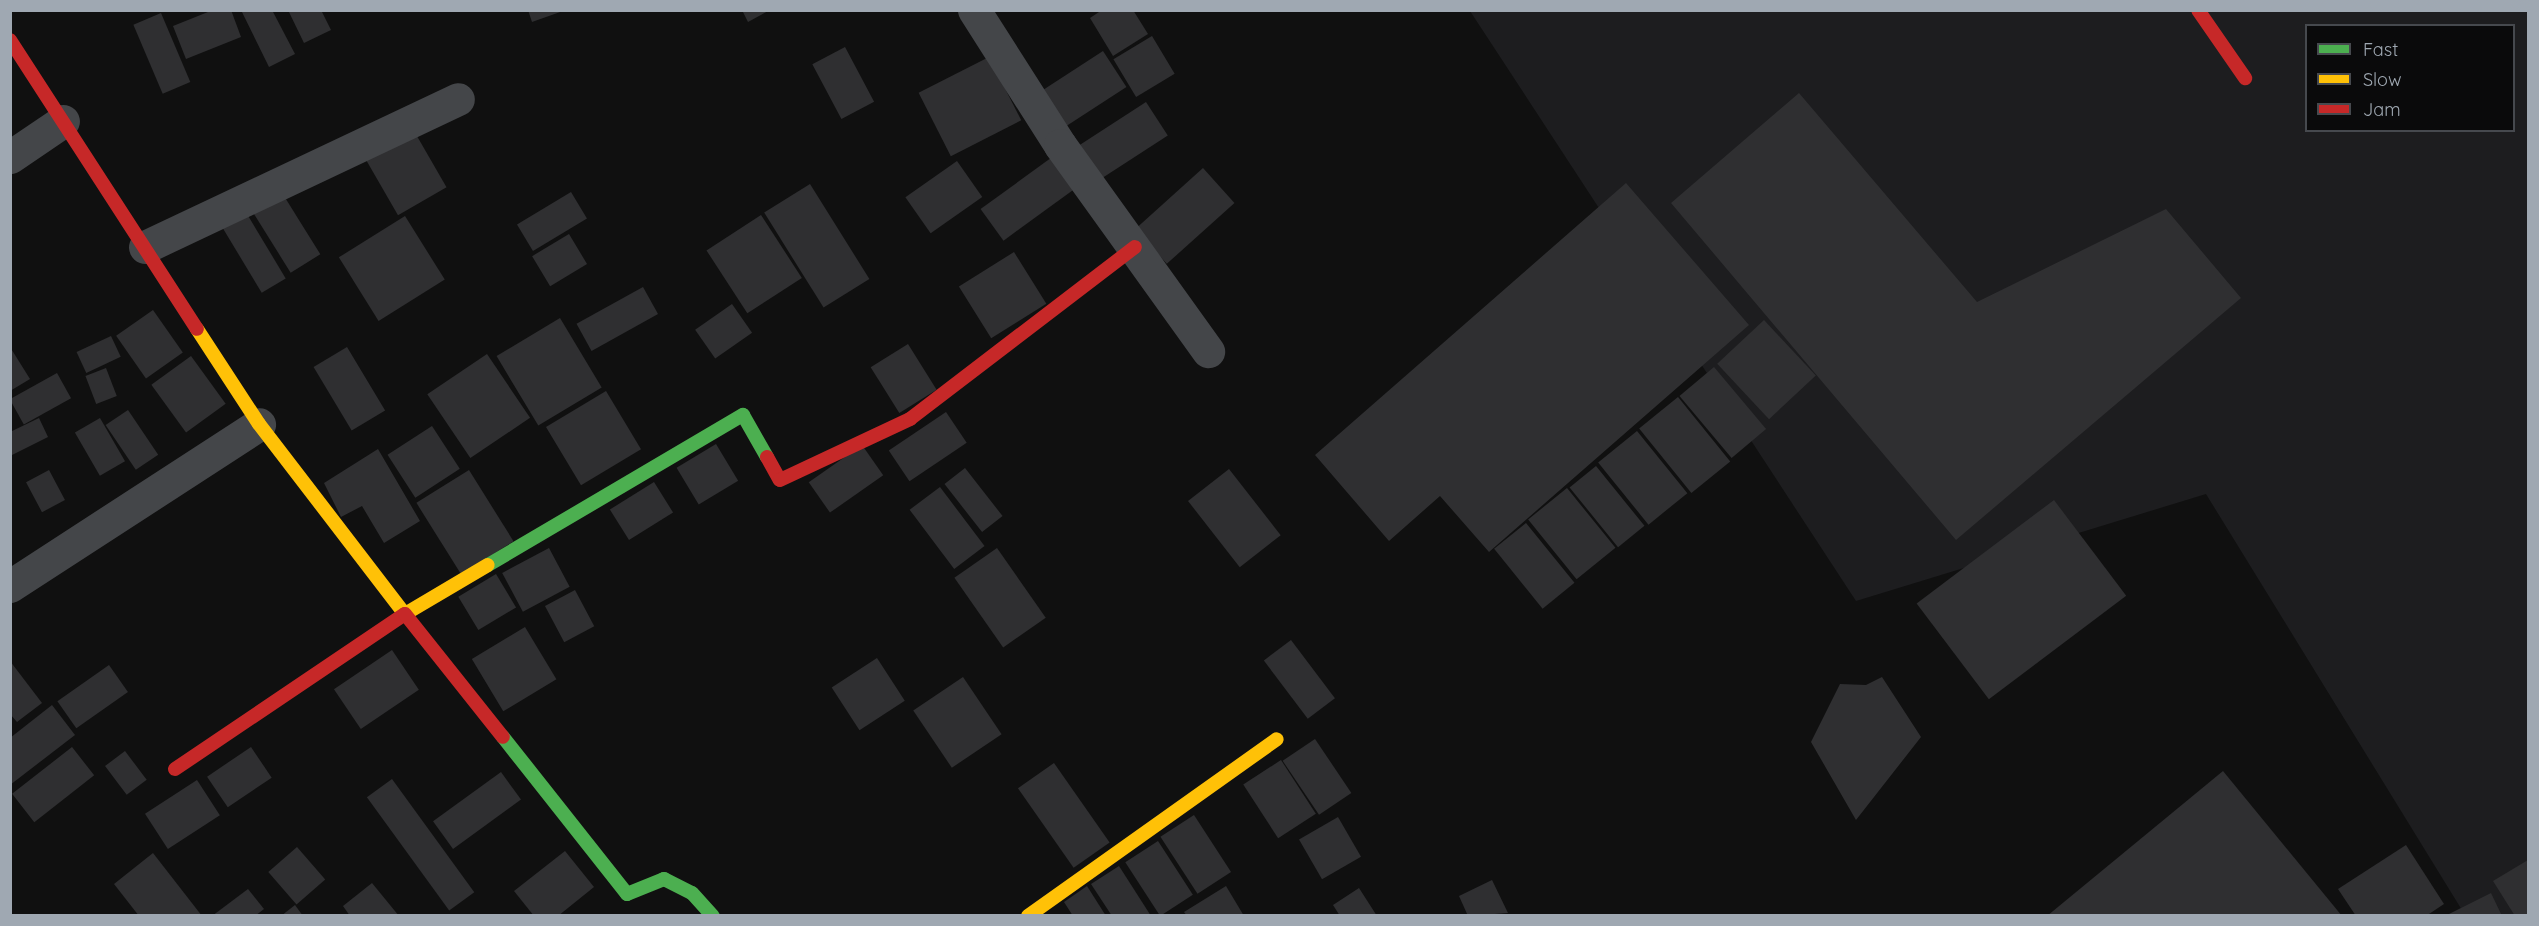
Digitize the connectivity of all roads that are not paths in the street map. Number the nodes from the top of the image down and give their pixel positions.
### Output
1 (974, 10) edge
2 (2198, 10) edge
3 (10, 40) edge
4 (2245, 78) dead end
5 (458, 99) dead end
6 (63, 121) junction
7 (10, 157) edge
8 (145, 246) junction
9 (1135, 247) junction
10 (1208, 351) dead end
11 (259, 424) junction
12 (10, 586) edge
13 (405, 614) junction
14 (1277, 739) dead end
15 (175, 769) dead end
16 (713, 915) edge
17 (1028, 915) edge

1 - 9 street
2 - 4 street
3 - 6 street
5 - 8 street
6 - 7 street
6 - 8 street
8 - 11 street
9 - 10 street
9 - 13 street
11 - 12 street
11 - 13 street
13 - 15 street
13 - 16 street
14 - 17 street

